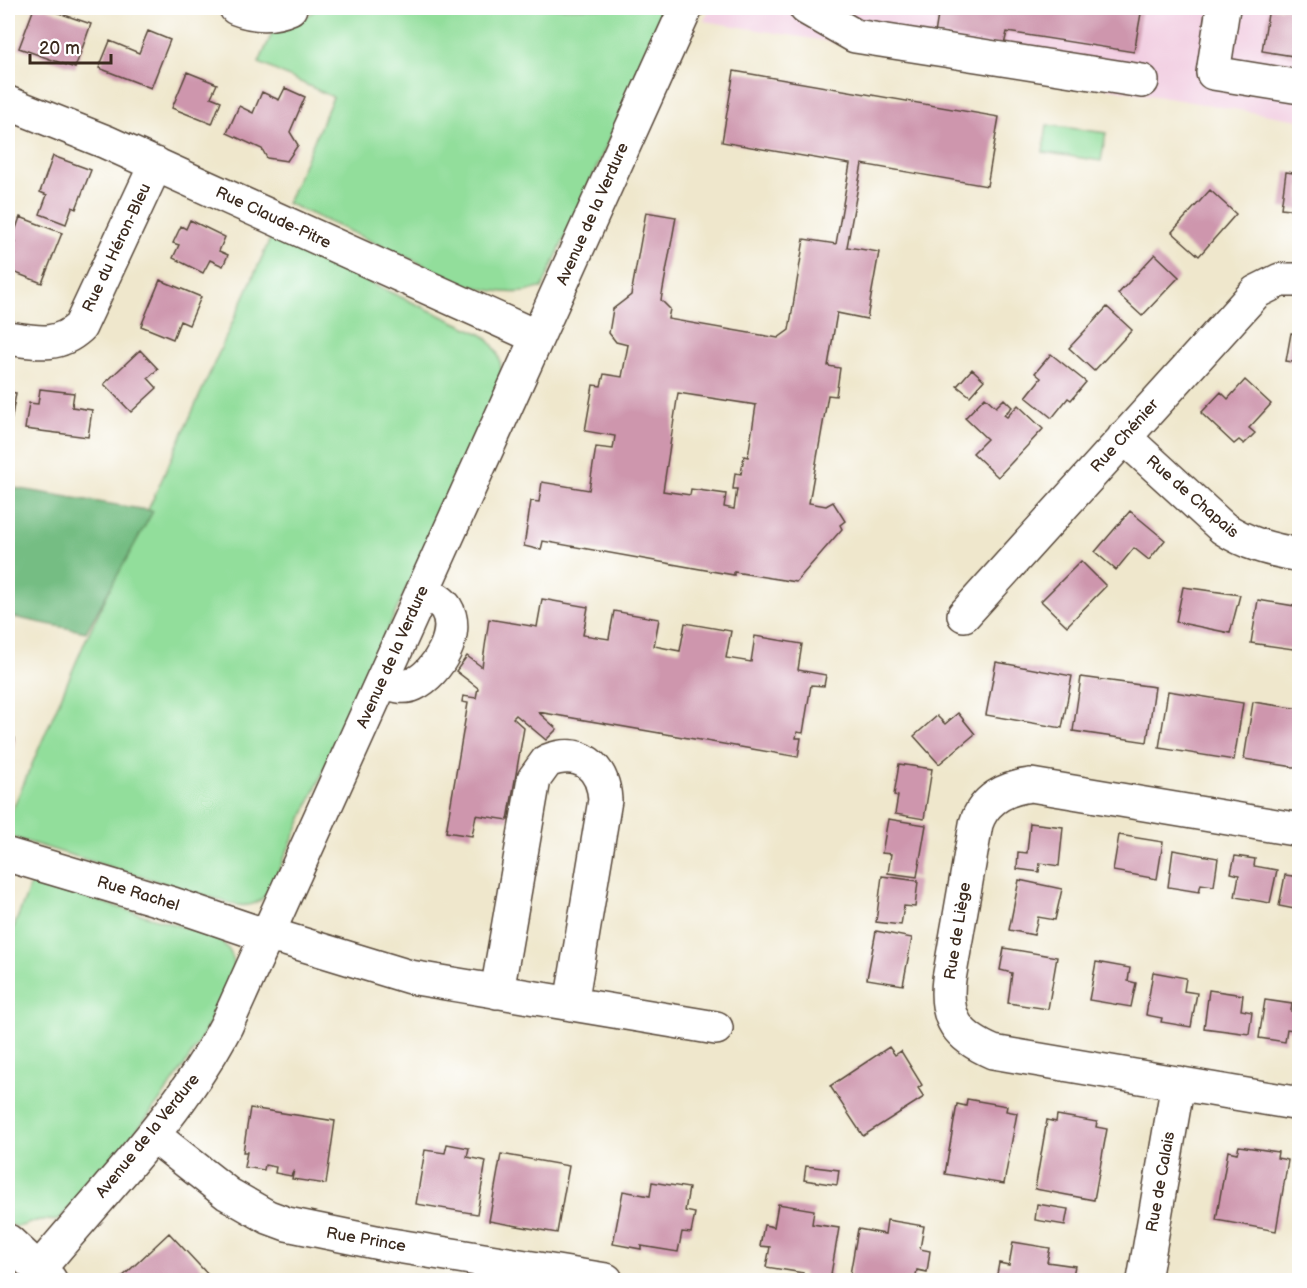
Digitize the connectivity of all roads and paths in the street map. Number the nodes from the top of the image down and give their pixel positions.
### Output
1 (236, 8) edge
2 (290, 8) edge
3 (687, 8) edge
4 (805, 8) edge
5 (1223, 8) edge
6 (1006, 39) dead end
7 (1091, 73) junction
8 (1142, 81) dead end
9 (1299, 87) edge
10 (8, 103) edge
11 (156, 164) junction
12 (1299, 280) edge
13 (537, 337) junction
14 (8, 338) edge
15 (1124, 437) junction
16 (1299, 555) edge
17 (423, 592) junction
18 (964, 615) dead end
19 (383, 680) junction
20 (1299, 830) edge
21 (8, 855) edge
22 (267, 936) junction
23 (497, 992) junction
24 (571, 1004) junction
25 (716, 1028) dead end
26 (1178, 1083) junction
27 (1299, 1104) edge
28 (153, 1134) junction
29 (8, 1241) edge
30 (44, 1275) edge
31 (606, 1281) edge
32 (1144, 1281) edge

1 - 2 street
3 - 13 street, Avenue de la Verdure
4 - 7 street
5 - 9 street
6 - 7 street
7 - 8 street
10 - 11 street, Rue Claude-Pitre
11 - 13 street, Rue Claude-Pitre
11 - 14 street, Rue du Héron-Bleu
12 - 15 street, Rue Chénier
13 - 17 street, Avenue de la Verdure
15 - 16 street, Rue de Chapais
15 - 18 street, Rue Chénier
17 - 19 street, Avenue de la Verdure
17 - 19 street
19 - 22 street, Avenue de la Verdure
20 - 26 street, Rue de Liège
21 - 22 street, Rue Rachel
22 - 23 street, Rue Rachel
22 - 28 street, Avenue de la Verdure
23 - 24 street, Rue Rachel
23 - 24 street
24 - 25 street, Rue Rachel
26 - 27 street, Rue de Liège
26 - 32 street, Rue de Calais
28 - 30 street, Avenue de la Verdure
28 - 31 street, Rue Prince
29 - 30 street

